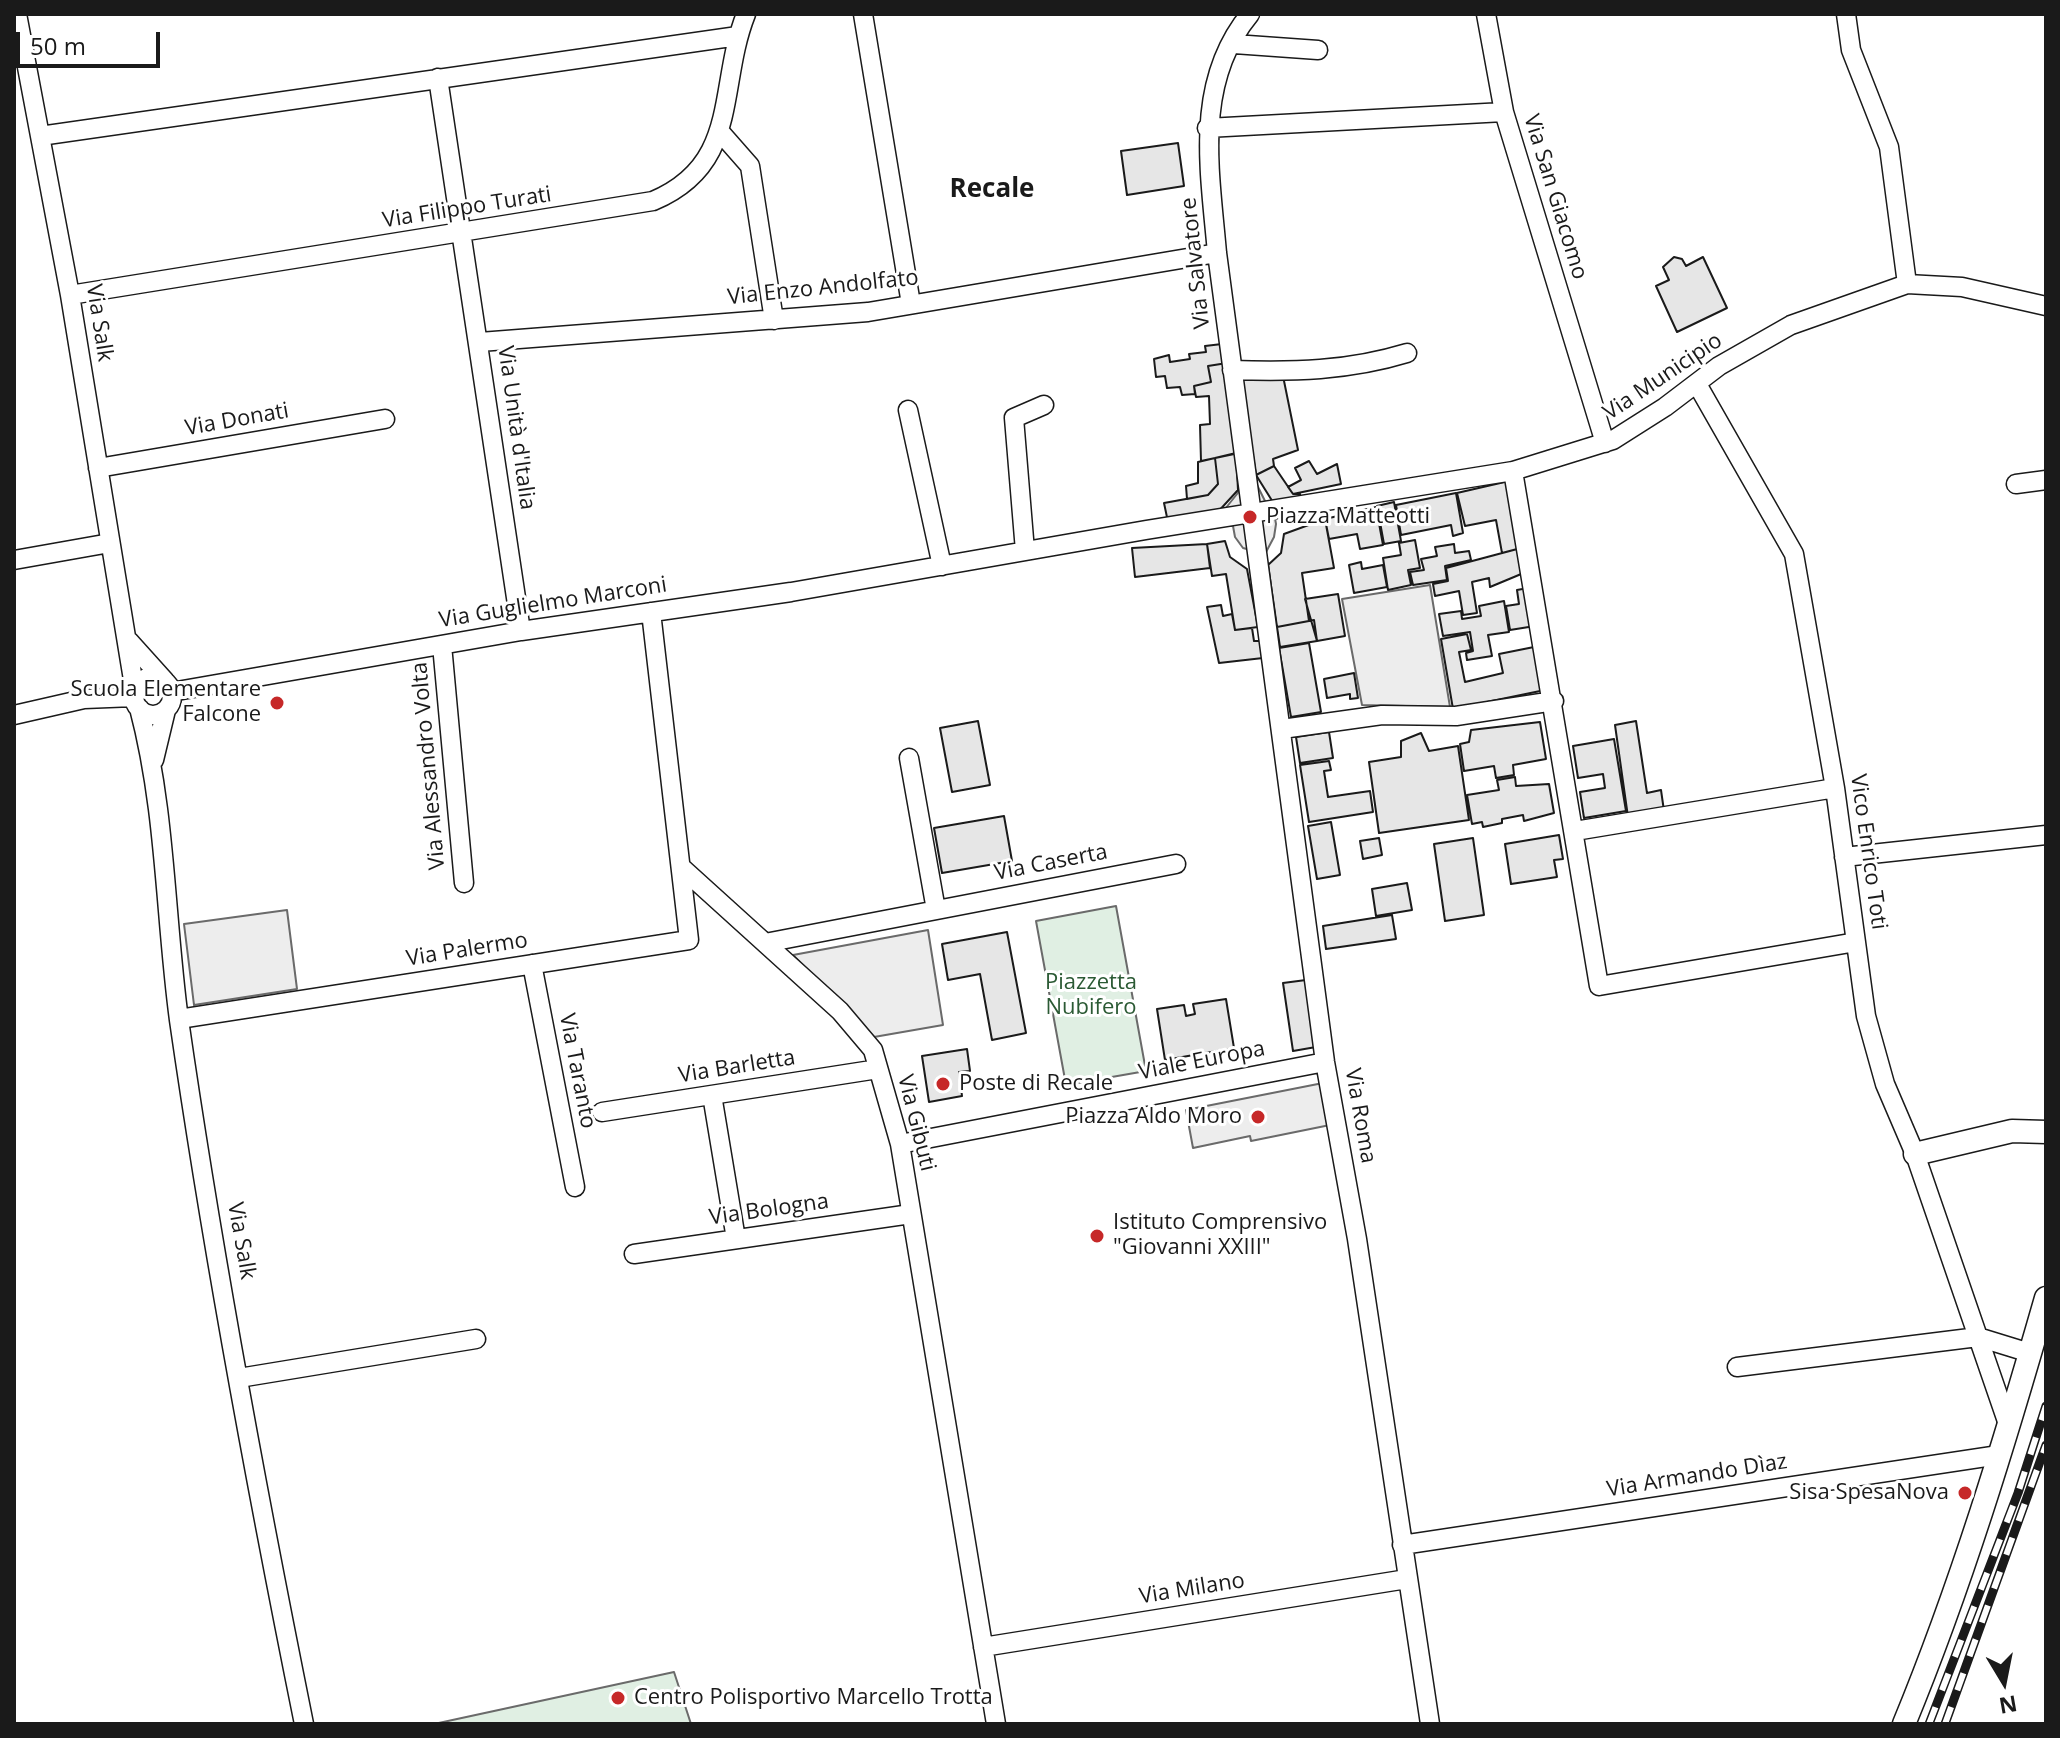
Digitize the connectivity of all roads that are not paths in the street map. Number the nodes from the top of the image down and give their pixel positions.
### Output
1 (17, 14) edge
2 (746, 14) edge
3 (863, 14) edge
4 (1250, 14) edge
5 (1486, 14) edge
6 (1846, 14) edge
7 (738, 36) junction
8 (1234, 44) junction
9 (1318, 50) dead end
10 (438, 78) junction
11 (1504, 112) junction
12 (1207, 128) junction
13 (721, 133) junction
14 (40, 136) junction
15 (461, 233) junction
16 (1217, 253) junction
17 (1907, 284) junction
18 (70, 295) junction
19 (911, 304) junction
20 (2046, 306) edge
21 (774, 320) junction
22 (480, 342) junction
23 (1407, 353) dead end
24 (1232, 370) junction
25 (1697, 384) junction
26 (1044, 405) dead end
27 (908, 410) dead end
28 (385, 419) dead end
29 (1605, 443) junction
30 (98, 468) junction
31 (1513, 471) junction
32 (2046, 480) edge
33 (2016, 484) dead end
34 (1251, 515) junction
35 (110, 543) junction
36 (1025, 551) junction
37 (14, 560) edge
38 (942, 566) junction
39 (651, 612) junction
40 (521, 631) junction
41 (129, 641) junction
42 (442, 645) junction
43 (167, 694) junction
44 (136, 699) junction
45 (1554, 701) junction
46 (14, 715) edge
47 (1282, 729) junction
48 (909, 758) dead end
49 (153, 763) junction
50 (1835, 788) junction
51 (1575, 831) junction
52 (2046, 835) edge
53 (1844, 857) junction
54 (1176, 864) dead end
55 (681, 867) junction
56 (464, 883) dead end
57 (936, 910) junction
58 (1856, 942) junction
59 (765, 943) junction
60 (532, 964) junction
61 (179, 1019) junction
62 (1325, 1062) junction
63 (878, 1069) junction
64 (712, 1095) junction
65 (602, 1112) dead end
66 (2046, 1132) edge
67 (900, 1144) junction
68 (1915, 1154) junction
69 (575, 1187) dead end
70 (911, 1214) junction
71 (736, 1239) junction
72 (634, 1254) dead end
73 (2046, 1298) edge
74 (1978, 1337) junction
75 (476, 1339) dead end
76 (2030, 1353) junction
77 (1737, 1367) dead end
78 (239, 1378) junction
79 (2009, 1427) junction
80 (1999, 1455) junction
81 (1402, 1545) junction
82 (1407, 1579) junction
83 (983, 1647) junction
84 (304, 1724) edge
85 (996, 1724) edge
86 (1430, 1724) edge
87 (1904, 1724) edge

1 - 14 street, Via Salk
2 - 7 street, Via Filippo Turati
3 - 19 street
4 - 8 street, Via Salvatore
5 - 11 street
6 - 17 street
7 - 10 street
7 - 13 street, Via Filippo Turati
8 - 9 street
8 - 12 street, Via Salvatore
10 - 14 street
10 - 15 street, Via Unità d'Italia
11 - 12 street, Via San Giacomo
11 - 29 street, Via San Giacomo
12 - 16 street, Via Salvatore
13 - 15 street, Via Filippo Turati
13 - 21 street
14 - 18 street, Via Salk
15 - 18 street, Via Filippo Turati
15 - 22 street, Via Unità d'Italia
16 - 19 street, Via Enzo Andolfato
16 - 24 street, Via Salvatore
17 - 20 street, Via Municipio
17 - 25 street, Via Municipio
18 - 30 street, Via Salk
19 - 21 street, Via Enzo Andolfato
21 - 22 street, Via Enzo Andolfato
22 - 40 street, Via Unità d'Italia
23 - 24 street
24 - 34 street, Via Salvatore
25 - 29 street, Via Municipio
25 - 50 street, Vico Enrico Toti
26 - 36 street
27 - 38 street
28 - 30 street, Via Donati
29 - 31 street, Via Municipio
30 - 35 street, Via Salk
31 - 34 street, Via Municipio
31 - 45 street
32 - 33 street
34 - 36 street, Via Guglielmo Marconi
34 - 47 street, Via Roma
35 - 37 street
35 - 41 street, Via Salk
36 - 38 street, Via Guglielmo Marconi
38 - 39 street, Via Guglielmo Marconi
39 - 40 street, Via Guglielmo Marconi
39 - 55 street
40 - 42 street, Via Guglielmo Marconi
41 - 43 street
41 - 44 street, Via Salk
42 - 43 street, Via Guglielmo Marconi
42 - 56 street, Via Alessandro Volta
43 - 44 street
43 - 44 street
43 - 49 street, Via Salk
44 - 46 street
44 - 49 street, Via Salk
45 - 47 street
45 - 51 street
47 - 62 street, Via Roma
48 - 57 street
49 - 61 street, Via Salk
50 - 51 street
50 - 53 street, Vico Enrico Toti
51 - 58 street
52 - 53 street
53 - 58 street, Vico Enrico Toti
54 - 57 street, Via Caserta
55 - 59 street, Via Gibuti
55 - 60 street, Via Palermo
57 - 59 street, Via Caserta
58 - 68 street, Vico Enrico Toti
59 - 63 street, Via Gibuti
60 - 61 street, Via Palermo
60 - 69 street, Via Taranto
61 - 78 street, Via Salk
62 - 67 street, Viale Europa
62 - 81 street, Via Roma
63 - 64 street, Via Barletta
63 - 67 street, Via Gibuti
64 - 65 street, Via Barletta
64 - 71 street
66 - 68 street
67 - 70 street, Via Gibuti
68 - 74 street, Vico Enrico Toti
70 - 71 street, Via Bologna
70 - 83 street, Via Gibuti
71 - 72 street, Via Bologna
73 - 76 street
74 - 76 street
74 - 77 street
74 - 79 street, Vico Enrico Toti
75 - 78 street
76 - 79 street
78 - 84 street, Via Salk
79 - 80 street
80 - 81 street, Via Armando Dìaz
80 - 87 street
81 - 82 street, Via Roma
82 - 83 street, Via Milano
82 - 86 street, Via Roma
83 - 85 street, Via Gibuti

